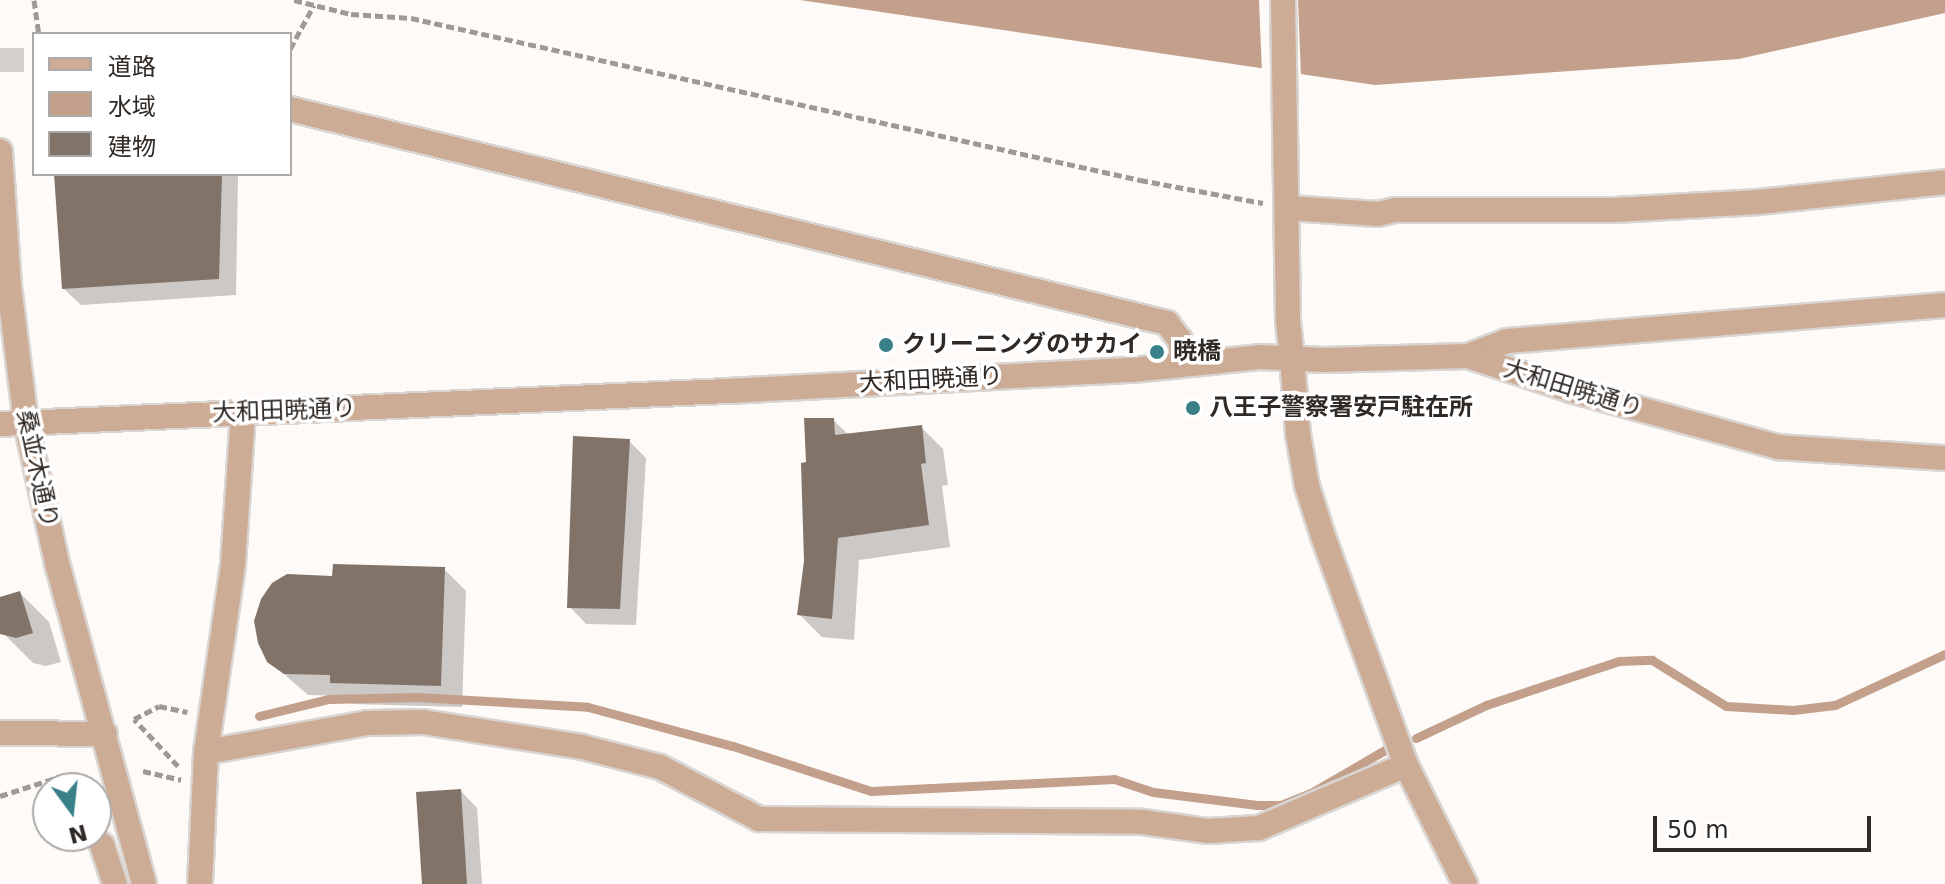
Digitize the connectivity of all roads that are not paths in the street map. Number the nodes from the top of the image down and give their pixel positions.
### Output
1 (1283, 0) edge
2 (292, 109) edge
3 (0, 151) edge
4 (1945, 182) edge
5 (1283, 199) junction
6 (1945, 305) edge
7 (1468, 356) junction
8 (1292, 358) junction
9 (1183, 362) junction
10 (243, 412) junction
11 (26, 423) junction
12 (0, 424) edge
13 (1945, 458) edge
14 (0, 733) edge
15 (105, 734) junction
16 (206, 752) junction
17 (1406, 765) junction
18 (104, 852) edge
19 (115, 884) edge
20 (144, 884) edge
21 (200, 884) edge
22 (1465, 884) edge

1 - 5 street
2 - 9 street
3 - 11 street, 桑並木通り
4 - 5 street
5 - 8 street
6 - 7 street
7 - 8 street, 大和田暁通り
7 - 13 street, 大和田暁通り
8 - 9 street, 大和田暁通り
8 - 17 street
9 - 10 street, 大和田暁通り
10 - 11 street, 大和田暁通り
10 - 16 street
11 - 12 street, 大和田暁通り
11 - 15 street, 桑並木通り
14 - 15 street
15 - 20 street, 桑並木通り
16 - 17 street
16 - 21 street
17 - 22 street
18 - 19 street

